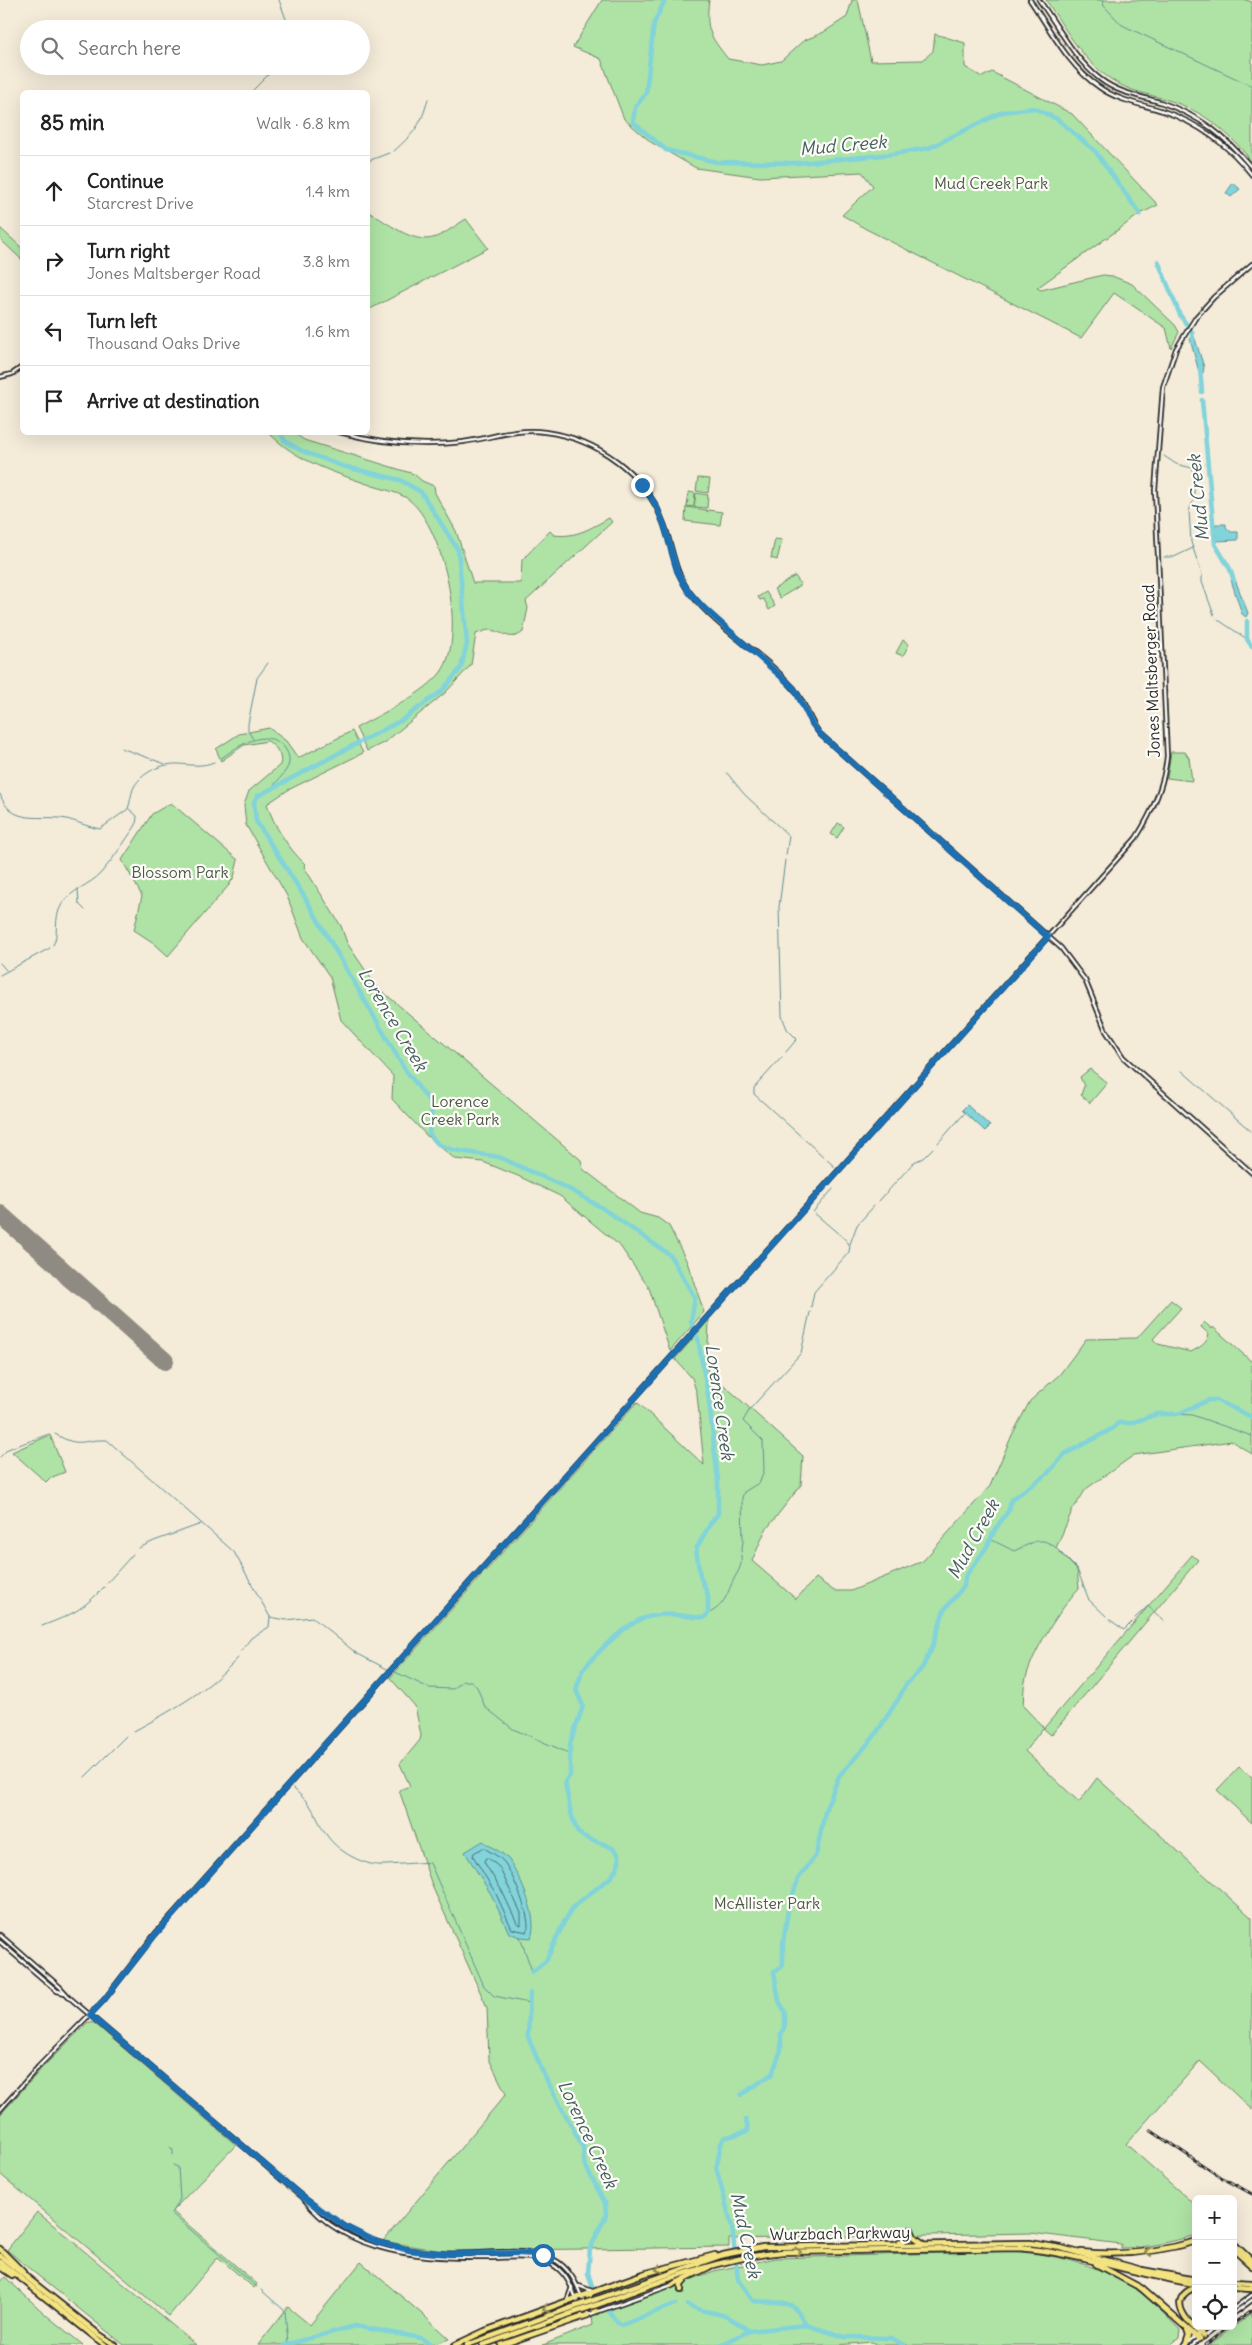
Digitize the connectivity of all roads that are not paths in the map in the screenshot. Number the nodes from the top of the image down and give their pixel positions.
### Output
1 (1030, 0) edge
2 (1039, 0) edge
3 (1074, 51) junction
4 (1068, 55) junction
5 (1119, 90) junction
6 (1115, 96) junction
7 (1252, 168) edge
8 (1252, 175) edge
9 (1252, 264) edge
10 (20, 368) edge
11 (0, 377) edge
12 (351, 435) edge
13 (1048, 937) junction
14 (1252, 1173) edge
15 (0, 1935) edge
16 (0, 1942) edge
17 (66, 1993) junction
18 (90, 2015) junction
19 (0, 2110) edge
20 (304, 2198) junction
21 (1192, 2242) edge
22 (897, 2244) junction
23 (925, 2244) junction
24 (1237, 2247) edge
25 (1061, 2248) junction
26 (0, 2249) edge
27 (410, 2250) junction
28 (392, 2251) junction
29 (1237, 2252) edge
30 (535, 2254) junction
31 (724, 2254) junction
32 (512, 2257) junction
33 (1, 2259) edge
34 (1086, 2259) junction
35 (1252, 2261) edge
36 (715, 2264) junction
37 (1252, 2266) edge
38 (0, 2267) edge
39 (1192, 2279) edge
40 (685, 2280) junction
41 (29, 2283) junction
42 (1237, 2283) edge
43 (1192, 2284) edge
44 (1252, 2284) edge
45 (577, 2285) junction
46 (672, 2285) joint
47 (572, 2286) junction
48 (1192, 2288) edge
49 (1237, 2288) edge
50 (1252, 2289) edge
51 (681, 2290) dead end
52 (592, 2292) junction
53 (1252, 2295) edge
54 (579, 2297) junction
55 (1252, 2300) edge
56 (598, 2301) junction
57 (566, 2302) junction
58 (1237, 2306) edge
59 (596, 2311) junction
60 (1237, 2311) edge
61 (566, 2313) junction
62 (585, 2316) junction
63 (573, 2320) junction
64 (1192, 2326) edge
65 (1187, 2327) junction
66 (1196, 2330) edge
67 (1206, 2330) edge
68 (1210, 2330) edge
69 (1200, 2336) junction
70 (1185, 2344) edge
71 (105, 2345) edge
72 (115, 2345) edge
73 (455, 2345) edge
74 (468, 2345) edge
75 (483, 2345) edge
76 (501, 2345) edge
77 (1192, 2345) edge

1 - 4 main road
2 - 3 main road
3 - 4 main road
3 - 5 main road
4 - 6 main road
5 - 6 main road
5 - 7 main road
6 - 8 main road
9 - 13 main road, Jones Maltsberger Road
10 - 11 main road
12 - 13 main road
13 - 14 main road
13 - 18 main road, Jones Maltsberger Road
15 - 17 main road
16 - 17 main road
17 - 18 main road
18 - 19 main road, Jones Maltsberger Road
18 - 20 main road
20 - 27 main road
20 - 28 main road
21 -> 25 highway
22 - 23 highway, Wurzbach Parkway
22 - 23 highway
22 - 31 highway, Wurzbach Parkway
23 - 25 highway, Wurzbach Parkway
24 - 35 highway
25 - 39 highway, Wurzbach Parkway
26 - 41 highway
27 - 28 main road
27 - 30 main road
28 - 32 main road
29 - 37 highway
30 - 32 main road
30 - 45 main road
31 -> 52 highway
31 - 56 highway, Wurzbach Parkway
32 - 47 main road
33 - 41 highway
36 -> 34 highway, Wurzbach Parkway
34 - 43 highway, Wurzbach Parkway
34 - 65 highway
36 - 40 highway
36 - 56 highway, Wurzbach Parkway
38 - 41 highway
40 - 46 highway
40 - 51 highway
41 - 71 highway
41 - 72 highway
42 - 44 highway
45 - 52 main road
45 - 54 main road
46 - 59 main road
47 - 54 main road
47 - 57 main road
48 - 64 highway
49 - 50 highway
52 - 54 highway
52 - 59 highway
53 - 58 main road
54 - 57 highway
54 - 62 main road
54 - 62 main road
55 - 60 main road
56 - 61 highway, Wurzbach Parkway, bridge
57 - 63 highway
57 -> 73 highway
59 - 62 main road
61 - 74 highway, Wurzbach Parkway
61 - 75 highway, Wurzbach Parkway
62 - 63 highway
63 - 76 highway
65 - 69 highway
65 - 70 highway
66 - 69 highway
67 - 69 main road
68 - 69 main road
69 - 70 main road
69 - 77 main road

